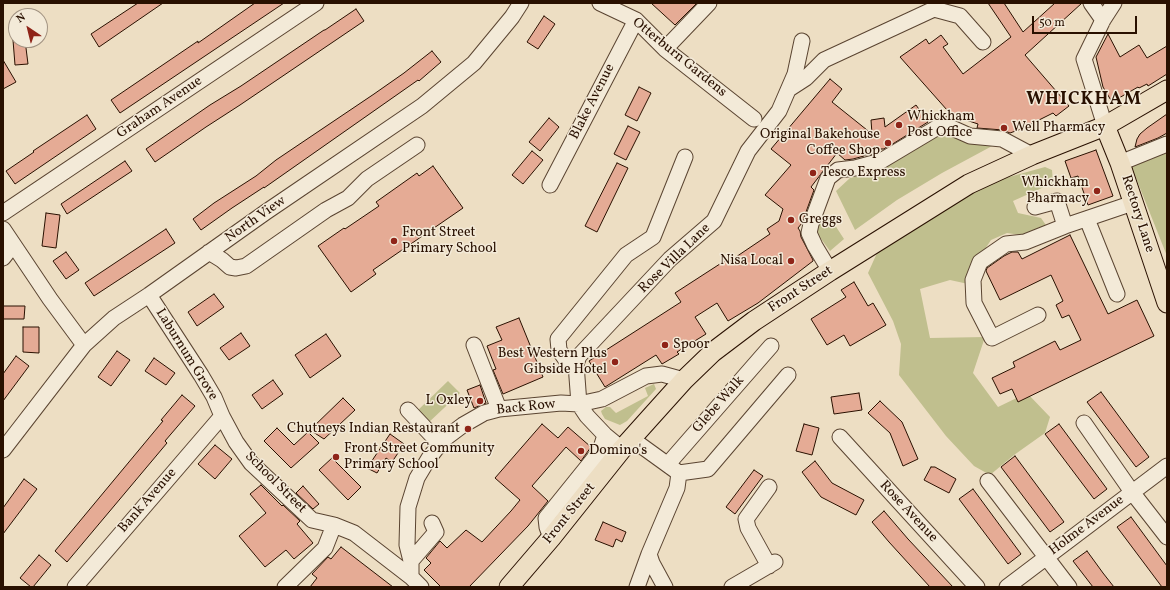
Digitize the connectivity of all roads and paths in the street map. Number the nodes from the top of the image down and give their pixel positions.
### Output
1 (316, 3) edge
2 (521, 3) edge
3 (600, 3) edge
4 (709, 3) edge
5 (1091, 3) edge
6 (1114, 3) edge
7 (636, 20) junction
8 (1103, 20) junction
9 (802, 41) dead end
10 (982, 42) dead end
11 (666, 49) junction
12 (789, 89) junction
13 (1167, 90) edge
14 (754, 119) dead end
15 (1105, 126) junction
16 (417, 144) dead end
17 (1167, 144) edge
18 (1032, 155) junction
19 (685, 157) dead end
20 (1120, 163) junction
21 (550, 185) dead end
22 (1133, 203) junction
23 (1035, 207) dead end
24 (3, 213) edge
25 (1087, 219) junction
26 (1065, 226) junction
27 (3, 229) edge
28 (13, 245) junction
29 (209, 252) junction
30 (3, 258) edge
31 (830, 271) junction
32 (1117, 294) dead end
33 (149, 295) junction
34 (1167, 303) edge
35 (1038, 315) dead end
36 (84, 345) junction
37 (474, 346) dead end
38 (771, 346) dead end
39 (576, 364) junction
40 (788, 375) dead end
41 (684, 380) junction
42 (580, 404) junction
43 (499, 409) junction
44 (408, 410) dead end
45 (222, 416) junction
46 (1084, 423) dead end
47 (605, 435) junction
48 (840, 437) dead end
49 (440, 444) junction
50 (627, 444) junction
51 (3, 450) edge
52 (1167, 466) edge
53 (674, 469) junction
54 (988, 481) dead end
55 (769, 487) dead end
56 (1132, 492) junction
57 (432, 522) dead end
58 (334, 525) junction
59 (1167, 537) edge
60 (551, 538) junction
61 (649, 554) junction
62 (1046, 557) junction
63 (411, 561) junction
64 (416, 582) edge
65 (75, 587) edge
66 (285, 587) edge
67 (509, 587) edge
68 (637, 587) edge
69 (665, 587) edge
70 (732, 587) edge
71 (977, 587) edge
72 (1007, 587) edge
73 (1069, 587) edge

1 - 24 street, Graham Avenue
2 - 29 street, North View
3 - 7 street, Otterburn Gardens
4 - 11 street
5 - 8 street
6 - 8 street
7 - 11 street, Otterburn Gardens
7 - 21 street, Blake Avenue
8 - 15 street
9 - 12 street, Rose Villa Lane
10 - 12 street
11 - 14 street, Otterburn Gardens
12 - 39 street, Rose Villa Lane
13 - 15 main road, Front Street
15 - 18 main road, Front Street
15 - 20 main road, Rectory Lane
16 - 29 street
17 - 20 street
18 - 31 main road, Front Street
18 - 31 street
19 - 39 street
20 - 22 main road, Rectory Lane
22 - 25 street
22 - 34 main road, Rectory Lane
23 - 26 street
25 - 26 street
25 - 32 street
26 - 35 street
27 - 28 street
28 - 30 street
28 - 36 street
29 - 33 street, North View
31 - 41 main road, Front Street
33 - 36 street, North View
33 - 45 street, Laburnum Grove
36 - 51 street, North View
37 - 43 street
38 - 53 street, Glebe Walk
39 - 42 street
40 - 53 street
41 - 42 street, Back Row
41 - 50 main road, Front Street
42 - 43 street, Back Row
42 - 47 street
43 - 49 street, Back Row
44 - 49 street
45 - 58 street, School Street
45 - 65 street, Bank Avenue
46 - 56 street
47 - 50 street
47 - 60 street
48 - 71 street, Rose Avenue
49 - 63 street, Back Row
50 - 53 street
50 - 60 main road, Front Street
52 - 56 street, Holme Avenue
53 - 61 street
54 - 62 street
55 - 70 street
56 - 59 street
56 - 62 street, Holme Avenue
57 - 63 street
58 - 64 street, School Street
58 - 66 street
60 - 67 main road, Front Street
61 - 68 street
61 - 69 street
62 - 72 street, Holme Avenue
62 - 73 street
63 - 64 street, Back Row

